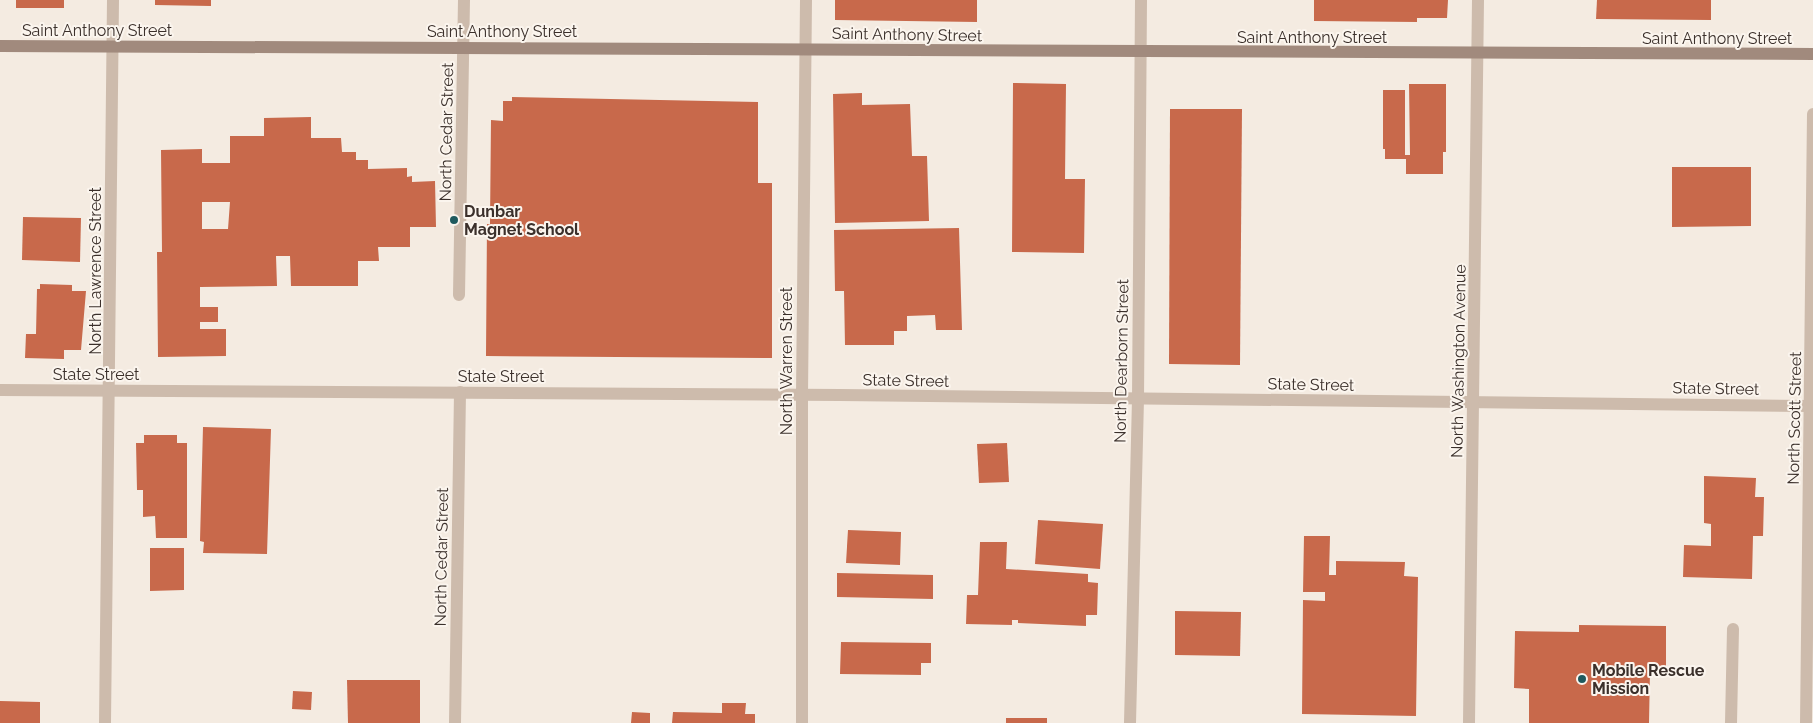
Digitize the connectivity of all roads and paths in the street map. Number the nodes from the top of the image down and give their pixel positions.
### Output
1 (113, 0) edge
2 (464, 0) edge
3 (806, 0) edge
4 (1141, 0) edge
5 (1478, 0) edge
6 (0, 46) edge
7 (112, 47) junction
8 (464, 47) junction
9 (806, 49) junction
10 (1140, 52) junction
11 (1478, 53) junction
12 (1813, 54) edge
13 (1813, 114) edge
14 (458, 295) dead end
15 (0, 390) edge
16 (110, 390) junction
17 (460, 392) junction
18 (802, 395) junction
19 (1138, 399) junction
20 (1474, 402) junction
21 (1811, 406) junction
22 (1733, 628) dead end
23 (105, 723) edge
24 (455, 723) edge
25 (802, 723) edge
26 (1130, 723) edge
27 (1469, 723) edge
28 (1731, 723) edge
29 (1806, 723) edge

1 - 7 street, North Lawrence Street
2 - 8 street, North Cedar Street
3 - 9 street, North Warren Street
4 - 10 street, North Dearborn Street
5 - 11 street, North Washington Avenue
6 - 7 street, Saint Anthony Street
7 - 8 street, Saint Anthony Street
7 - 16 street, North Lawrence Street
8 - 9 street, Saint Anthony Street
8 - 14 street, North Cedar Street
9 - 10 street, Saint Anthony Street
9 - 18 street, North Warren Street
10 - 11 street, Saint Anthony Street
10 - 19 street, North Dearborn Street
11 - 12 street, Saint Anthony Street
11 - 20 street, North Washington Avenue
13 - 21 street, North Scott Street
15 - 16 street, State Street
16 - 17 street, State Street
16 - 23 street, North Lawrence Street
17 - 18 street, State Street
17 - 24 street, North Cedar Street
18 - 19 street, State Street
18 - 25 street, North Warren Street
19 - 20 street, State Street
19 - 26 street, North Dearborn Street
20 - 21 street, State Street
20 - 27 street, North Washington Avenue
21 - 29 street, North Scott Street
22 - 28 street

